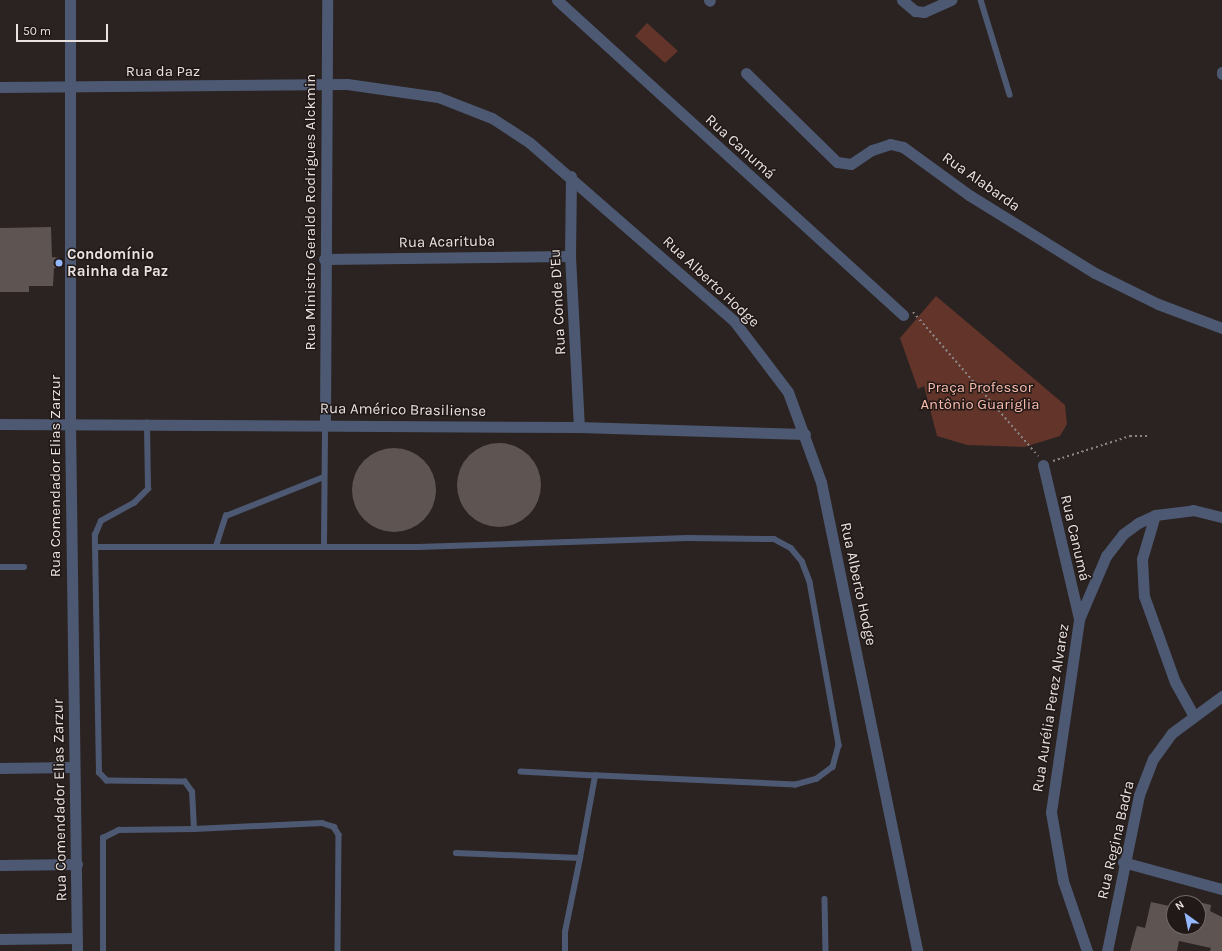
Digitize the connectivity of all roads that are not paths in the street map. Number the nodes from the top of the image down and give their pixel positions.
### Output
1 (70, 0) edge
2 (327, 0) edge
3 (558, 0) edge
4 (902, 0) edge
5 (951, 0) edge
6 (981, 0) edge
7 (746, 73) dead end
8 (327, 85) junction
9 (0, 87) edge
10 (71, 87) junction
11 (1010, 96) dead end
12 (570, 176) junction
13 (570, 256) junction
14 (324, 259) junction
15 (903, 315) dead end
16 (1222, 328) edge
17 (70, 422) junction
18 (147, 423) junction
19 (0, 424) edge
20 (325, 424) junction
21 (580, 427) junction
22 (805, 434) junction
23 (1043, 465) road end
24 (324, 478) junction
25 (1155, 515) junction
26 (1222, 517) edge
27 (216, 546) junction
28 (324, 546) junction
29 (95, 547) junction
30 (24, 566) dead end
31 (0, 567) edge
32 (1079, 619) junction
33 (1222, 696) edge
34 (1193, 715) junction
35 (74, 767) junction
36 (0, 768) edge
37 (522, 772) dead end
38 (595, 776) junction
39 (194, 830) junction
40 (456, 853) dead end
41 (580, 858) junction
42 (1123, 862) junction
43 (77, 864) junction
44 (0, 865) edge
45 (1222, 889) edge
46 (825, 899) dead end
47 (77, 938) junction
48 (0, 939) edge
49 (77, 951) edge
50 (103, 951) edge
51 (338, 951) edge
52 (565, 951) edge
53 (826, 951) edge
54 (917, 951) edge
55 (1087, 951) edge
56 (1107, 951) edge

1 - 10 street, Rua Comendador Elias Zarzur
2 - 8 street, Rua Ministro Geraldo Rodrigues Alckmin
3 - 15 street, Rua Canumá
4 - 5 street
6 - 11 lane
7 - 16 street, Rua Alabarda
8 - 10 street, Rua da Paz
8 - 12 street, Rua Alberto Hodge
8 - 14 street, Rua Ministro Geraldo Rodrigues Alckmin
9 - 10 street, Rua da Paz
10 - 17 street, Rua Comendador Elias Zarzur
12 - 13 street, Rua Conde D'Eu
12 - 22 street, Rua Alberto Hodge
13 - 14 street, Rua Acarituba
13 - 21 street, Rua Conde D'Eu
14 - 20 street, Rua Ministro Geraldo Rodrigues Alckmin
17 - 18 street, Rua Américo Brasiliense
17 - 19 street, Rua Américo Brasiliense
17 - 35 street, Rua Comendador Elias Zarzur
18 - 20 street, Rua Américo Brasiliense
18 - 29 lane
20 - 21 street, Rua Américo Brasiliense
20 - 24 lane
21 - 22 street, Rua Américo Brasiliense
22 - 54 street, Rua Alberto Hodge
23 - 32 street, Rua Canumá
24 - 27 lane
24 - 28 lane
25 - 26 street, Rua Aurélia Perez Alvarez
25 - 32 street, Rua Aurélia Perez Alvarez
25 - 34 street
27 - 28 lane
27 - 29 lane
28 - 38 lane
29 - 39 lane
30 - 31 lane
32 - 55 street, Rua Aurélia Perez Alvarez
33 - 34 street, Rua Regina Badra
34 - 42 street, Rua Regina Badra
35 - 36 street
35 - 43 street, Rua Comendador Elias Zarzur
37 - 38 lane
38 - 41 lane
39 - 50 lane
39 - 51 lane
40 - 41 lane
41 - 52 lane
42 - 45 street
42 - 56 street, Rua Regina Badra
43 - 44 street
43 - 47 street, Rua Comendador Elias Zarzur
46 - 53 lane
47 - 48 street
47 - 49 street, Rua Comendador Elias Zarzur

